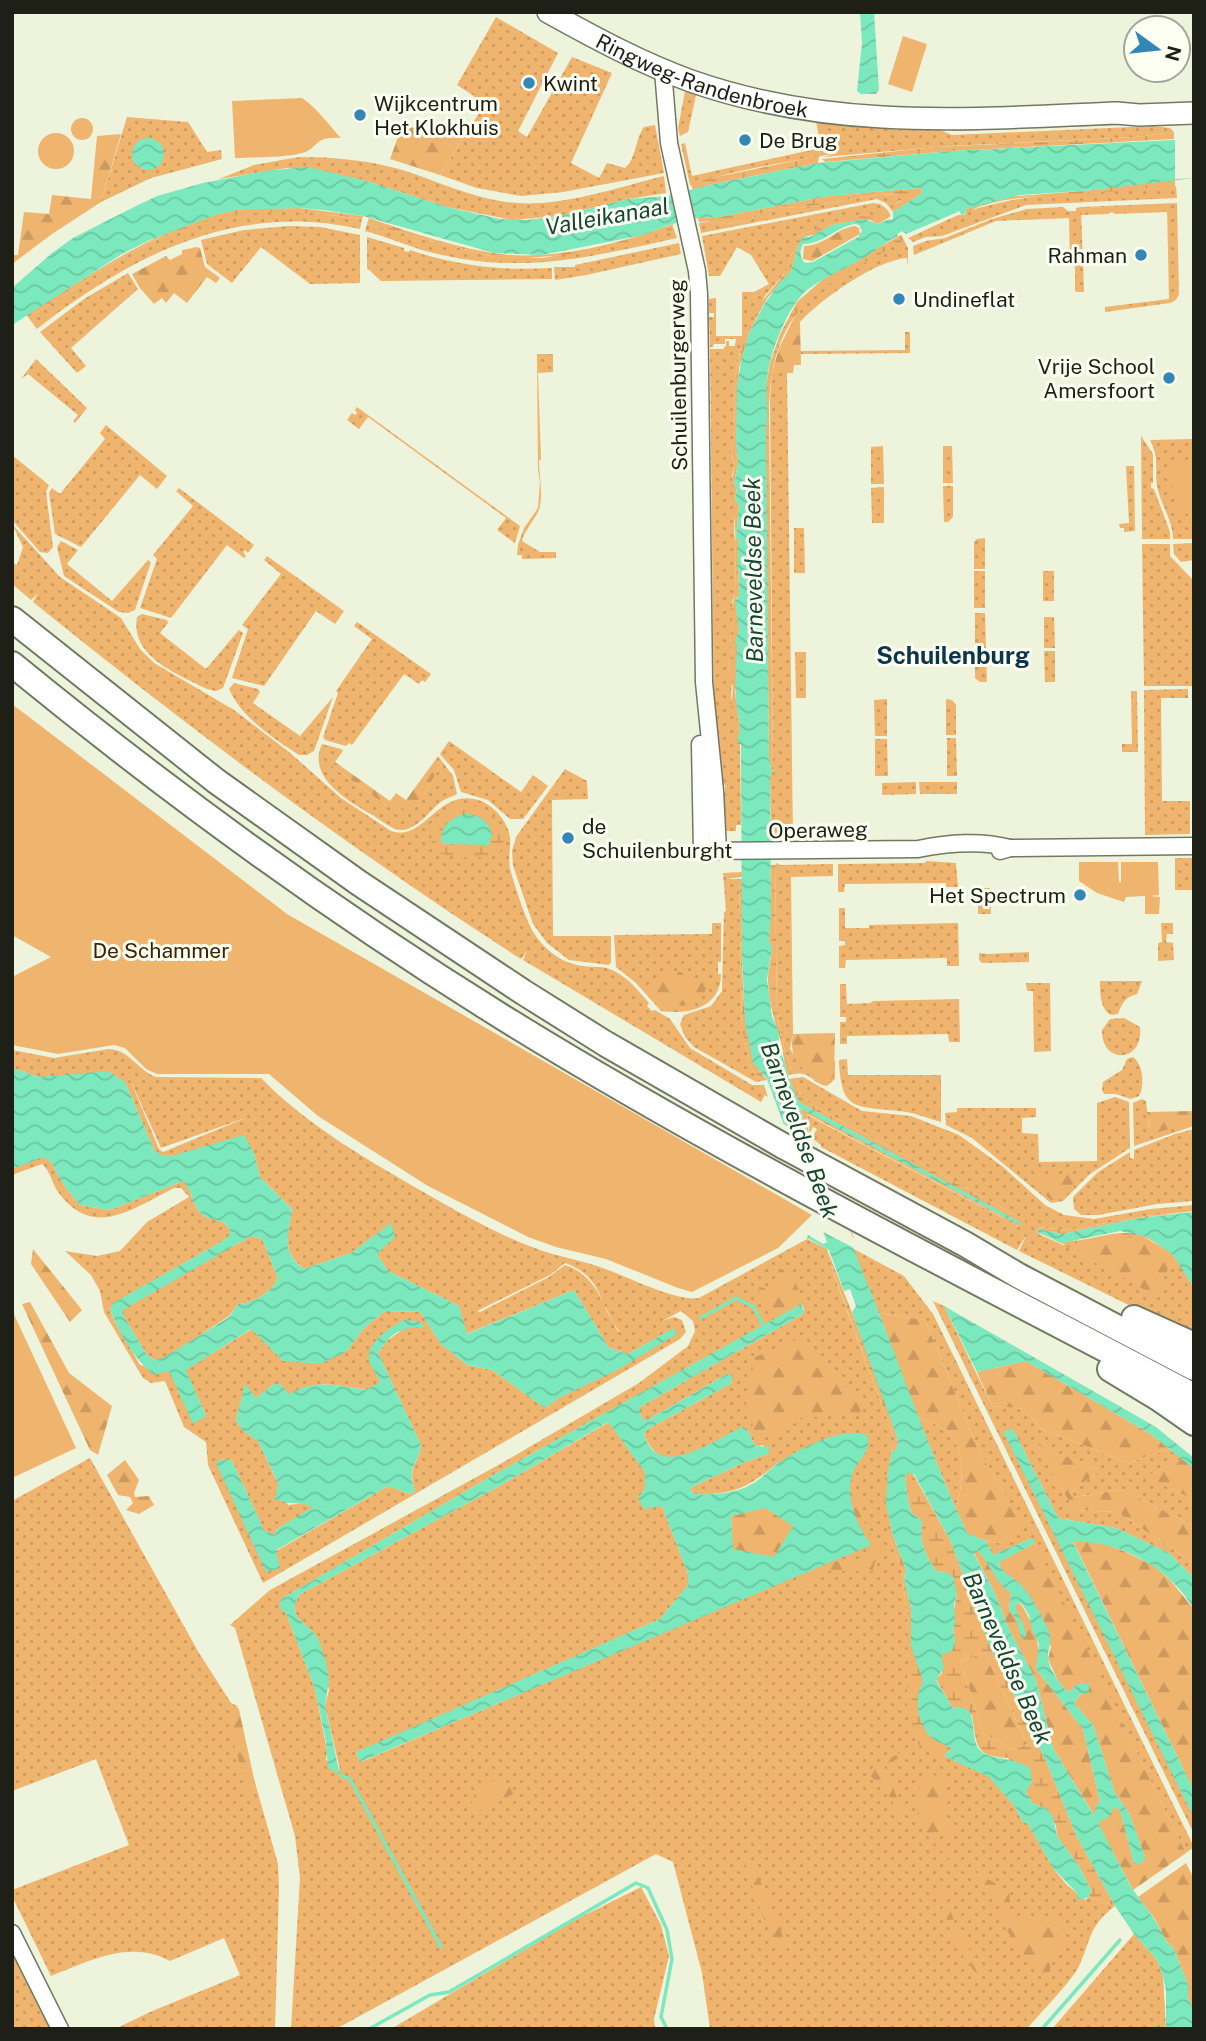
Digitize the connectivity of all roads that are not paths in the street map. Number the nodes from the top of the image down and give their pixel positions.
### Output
1 (548, 12) edge
2 (663, 69) junction
3 (1194, 102) edge
4 (1117, 113) junction
5 (1194, 113) edge
6 (12, 619) edge
7 (12, 664) edge
8 (1194, 846) edge
9 (710, 851) joint
10 (965, 1244) junction
11 (1000, 1293) junction
12 (1194, 1345) edge
13 (1194, 1368) edge
14 (1194, 1396) edge
15 (1194, 1423) edge
16 (12, 1933) edge
17 (60, 2029) edge

1 - 2 main road, Ringweg-Randenbroek
2 - 4 main road, Ringweg-Randenbroek
2 - 9 street, Schuilenburgerweg
3 - 4 main road, Ringweg-Randenbroek
4 - 5 main road, Ringweg-Randenbroek
6 - 10 highway
7 - 11 highway
8 - 9 street, Operaweg
10 - 12 highway
10 - 13 highway
11 - 14 highway
11 - 15 highway
16 - 17 street

